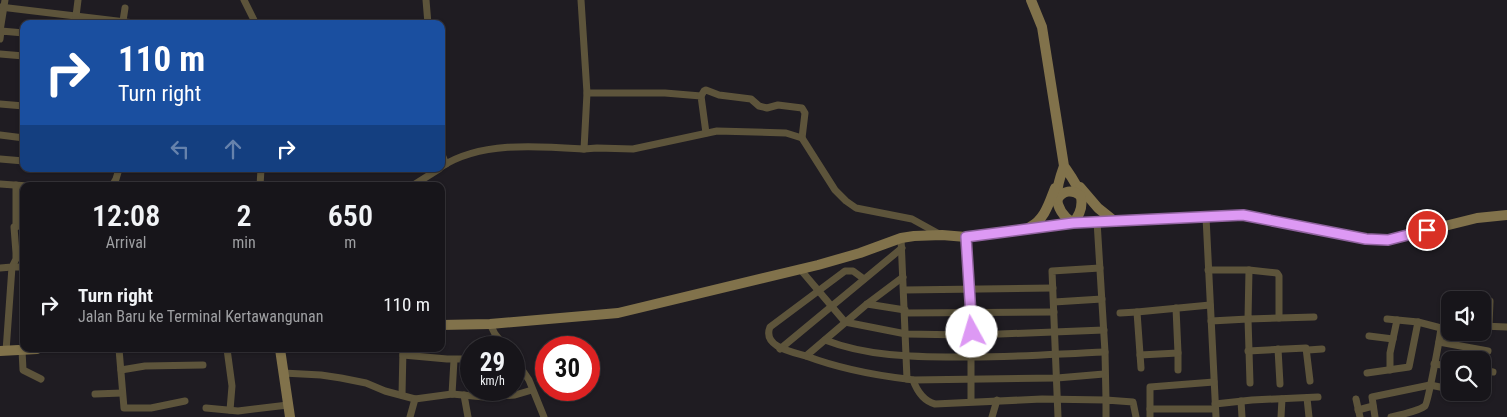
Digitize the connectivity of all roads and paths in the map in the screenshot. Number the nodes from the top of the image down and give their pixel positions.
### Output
1 (78, 0) edge
2 (244, 0) edge
3 (426, 0) edge
4 (581, 0) edge
5 (1031, 0) edge
6 (3, 5) edge
7 (125, 8) dead end
8 (75, 20) edge
9 (123, 20) edge
10 (254, 20) edge
11 (428, 20) edge
12 (0, 33) edge
13 (20, 33) edge
14 (0, 54) edge
15 (20, 56) edge
16 (587, 93) junction
17 (701, 96) junction
18 (0, 104) edge
19 (20, 106) edge
20 (706, 134) junction
21 (0, 135) edge
22 (20, 138) edge
23 (802, 138) junction
24 (584, 149) junction
25 (0, 159) edge
26 (20, 161) edge
27 (445, 165) edge
28 (1064, 166) junction
29 (434, 172) edge
30 (1074, 180) junction
31 (418, 182) edge
32 (1058, 182) junction
33 (0, 184) edge
34 (16, 185) junction
35 (20, 185) edge
36 (1081, 196) junction
37 (1057, 200) junction
38 (1507, 215) edge
39 (1206, 217) junction
40 (1114, 220) junction
41 (1097, 221) junction
42 (1073, 223) junction
43 (1026, 229) junction
44 (942, 235) junction
45 (966, 237) junction
46 (901, 243) junction
47 (12, 267) junction
48 (20, 267) edge
49 (0, 268) edge
50 (1100, 268) junction
51 (800, 269) junction
52 (1208, 270) junction
53 (1249, 270) junction
54 (903, 277) junction
55 (864, 279) junction
56 (1052, 288) junction
57 (818, 290) junction
58 (904, 290) junction
59 (968, 290) junction
60 (1102, 299) junction
61 (1054, 302) junction
62 (867, 304) junction
63 (830, 306) junction
64 (1210, 306) junction
65 (1176, 308) junction
66 (905, 312) junction
67 (1054, 312) junction
68 (1137, 312) junction
69 (970, 313) junction
70 (1120, 313) dead end
71 (1314, 317) dead end
72 (1279, 318) junction
73 (1248, 319) junction
74 (1387, 319) dead end
75 (1397, 320) junction
76 (1211, 321) junction
77 (845, 322) junction
78 (1418, 322) junction
79 (490, 324) junction
80 (445, 325) edge
81 (1491, 326) edge
82 (1507, 327) edge
83 (1441, 328) joint
84 (1104, 330) junction
85 (1055, 332) junction
86 (906, 334) junction
87 (971, 334) junction
88 (497, 336) edge
89 (1369, 336) dead end
90 (1393, 339) junction
91 (825, 340) junction
92 (1439, 342) junction
93 (780, 348) junction
94 (1278, 349) junction
95 (1322, 349) dead end
96 (20, 350) edge
97 (1308, 350) junction
98 (3, 351) edge
99 (1248, 351) junction
100 (1488, 351) dead end
101 (22, 352) edge
102 (118, 352) edge
103 (227, 352) edge
104 (280, 352) edge
105 (403, 352) edge
106 (1105, 352) junction
107 (1178, 353) junction
108 (1055, 354) junction
109 (1140, 355) junction
110 (806, 356) junction
111 (906, 357) junction
112 (971, 358) junction
113 (454, 360) junction
114 (460, 360) edge
115 (1434, 364) junction
116 (203, 365) dead end
117 (1441, 365) edge
118 (1141, 368) dead end
119 (121, 370) junction
120 (1178, 370) dead end
121 (1390, 370) junction
122 (283, 373) junction
123 (1366, 373) dead end
124 (525, 374) edge
125 (1104, 374) junction
126 (1057, 378) junction
127 (41, 379) dead end
128 (910, 379) junction
129 (970, 379) junction
130 (1310, 381) dead end
131 (1214, 382) junction
132 (1250, 383) dead end
133 (1280, 384) dead end
134 (1430, 385) junction
135 (1441, 387) edge
136 (532, 390) junction
137 (525, 392) edge
138 (122, 393) junction
139 (96, 394) dead end
140 (452, 394) junction
141 (402, 395) junction
142 (460, 395) edge
143 (1318, 397) dead end
144 (1307, 398) junction
145 (414, 399) junction
146 (1057, 399) junction
147 (1282, 399) junction
148 (1356, 399) dead end
149 (997, 400) junction
150 (1106, 400) junction
151 (185, 401) dead end
152 (465, 401) edge
153 (1241, 401) junction
154 (971, 402) junction
155 (288, 406) junction
156 (1373, 406) junction
157 (1215, 407) junction
158 (206, 408) dead end
159 (1150, 408) junction
160 (230, 410) junction
161 (1189, 413) edge
162 (1359, 413) edge
163 (290, 417) edge
164 (410, 417) edge
165 (468, 417) edge
166 (544, 417) edge
167 (992, 417) edge
168 (1058, 417) edge
169 (1106, 417) edge
170 (1136, 417) edge
171 (1150, 417) edge
172 (1216, 417) edge
173 (1242, 417) edge
174 (1281, 417) edge
175 (1309, 417) edge
176 (1375, 417) edge
177 (1391, 417) edge

1 - 8 street
2 - 10 street
3 - 11 street
4 - 16 street
5 - 28 main road
6 - 8 street
6 - 12 street
7 - 9 street
12 - 13 street
14 - 15 street
16 - 17 street
16 - 24 street
17 - 20 street
17 - 23 street
18 - 19 street
20 - 23 street
20 - 24 street
21 - 22 street
23 - 44 street
24 - 27 street
25 - 26 street
28 - 30 main road
28 - 32 main road
29 - 31 street
30 - 36 main road
30 - 40 main road
32 - 37 main road
32 - 43 main road
33 - 34 street
34 - 35 street
34 - 47 street
36 - 37 main road
36 - 42 main road
37 - 42 main road
38 - 39 main road
39 - 40 main road
39 - 52 street
40 - 41 main road
41 - 42 main road
41 - 50 street
42 - 43 main road
43 - 45 main road
44 - 45 main road
44 - 46 main road
45 - 59 street
46 - 51 main road
46 - 54 street
46 - 55 street
47 - 48 street
47 - 49 street
47 - 98 street
50 - 56 street
50 - 60 street
51 - 57 street
51 - 79 main road
52 - 53 street
52 - 64 street
53 - 72 street
53 - 73 street
54 - 58 street
54 - 62 street
55 - 57 street
55 - 63 street
56 - 59 street
56 - 61 street
57 - 63 street
57 - 93 street
58 - 59 street
58 - 66 street
59 - 69 street
60 - 61 street
60 - 84 street
61 - 67 street
62 - 66 street
62 - 77 street
63 - 77 street
63 - 93 street
64 - 65 street
64 - 76 street
65 - 68 street
65 - 107 street
66 - 69 street
66 - 86 street
67 - 69 street
67 - 85 street
68 - 70 street
68 - 109 street
69 - 87 street
71 - 72 street
72 - 73 street
73 - 76 street
73 - 99 street
74 - 75 street
75 - 78 street
75 - 90 street
76 - 131 street
77 - 86 street
77 - 91 street
78 - 83 street
78 - 121 street
79 - 80 main road
79 - 88 street
81 - 82 street
83 - 92 street
84 - 85 street
84 - 106 street
85 - 87 street
85 - 108 street
86 - 87 street
86 - 111 street
87 - 112 street
89 - 90 street
90 - 121 street
91 - 110 street
91 - 111 street
92 - 100 street
92 - 115 street
93 - 110 street
94 - 97 street
94 - 99 street
94 - 133 street
95 - 97 street
96 - 98 main road
97 - 130 street
99 - 132 street
101 - 127 street
102 - 119 street
103 - 160 street
104 - 122 main road
105 - 113 street
105 - 141 street
106 - 108 street
106 - 125 street
107 - 109 street
107 - 120 street
108 - 112 street
108 - 126 street
109 - 118 street
110 - 128 street
111 - 112 street
111 - 128 street
112 - 129 street
113 - 114 street
113 - 140 street
115 - 117 street
115 - 134 street
116 - 119 street
119 - 138 street
121 - 123 street
122 - 141 street
122 - 155 main road
124 - 136 street
125 - 126 street
125 - 150 street
126 - 129 street
126 - 146 street
128 - 129 street
128 - 154 street
129 - 154 street
131 - 157 street
131 - 159 street
134 - 135 street
134 - 156 street
134 - 177 street
136 - 137 street
136 - 166 street
138 - 139 street
138 - 151 street
140 - 142 street
140 - 145 street
141 - 145 street
143 - 144 street
144 - 147 street
144 - 175 street
145 - 164 street
146 - 149 street
146 - 150 street
146 - 168 street
147 - 153 street
147 - 174 street
148 - 162 street
149 - 154 street
149 - 167 street
150 - 169 street
150 - 170 street
152 - 165 street
153 - 157 street
153 - 173 street
155 - 160 street
155 - 163 main road
156 - 162 street
156 - 176 street
157 - 161 street
157 - 172 street
158 - 160 street
159 - 161 street
159 - 171 street

